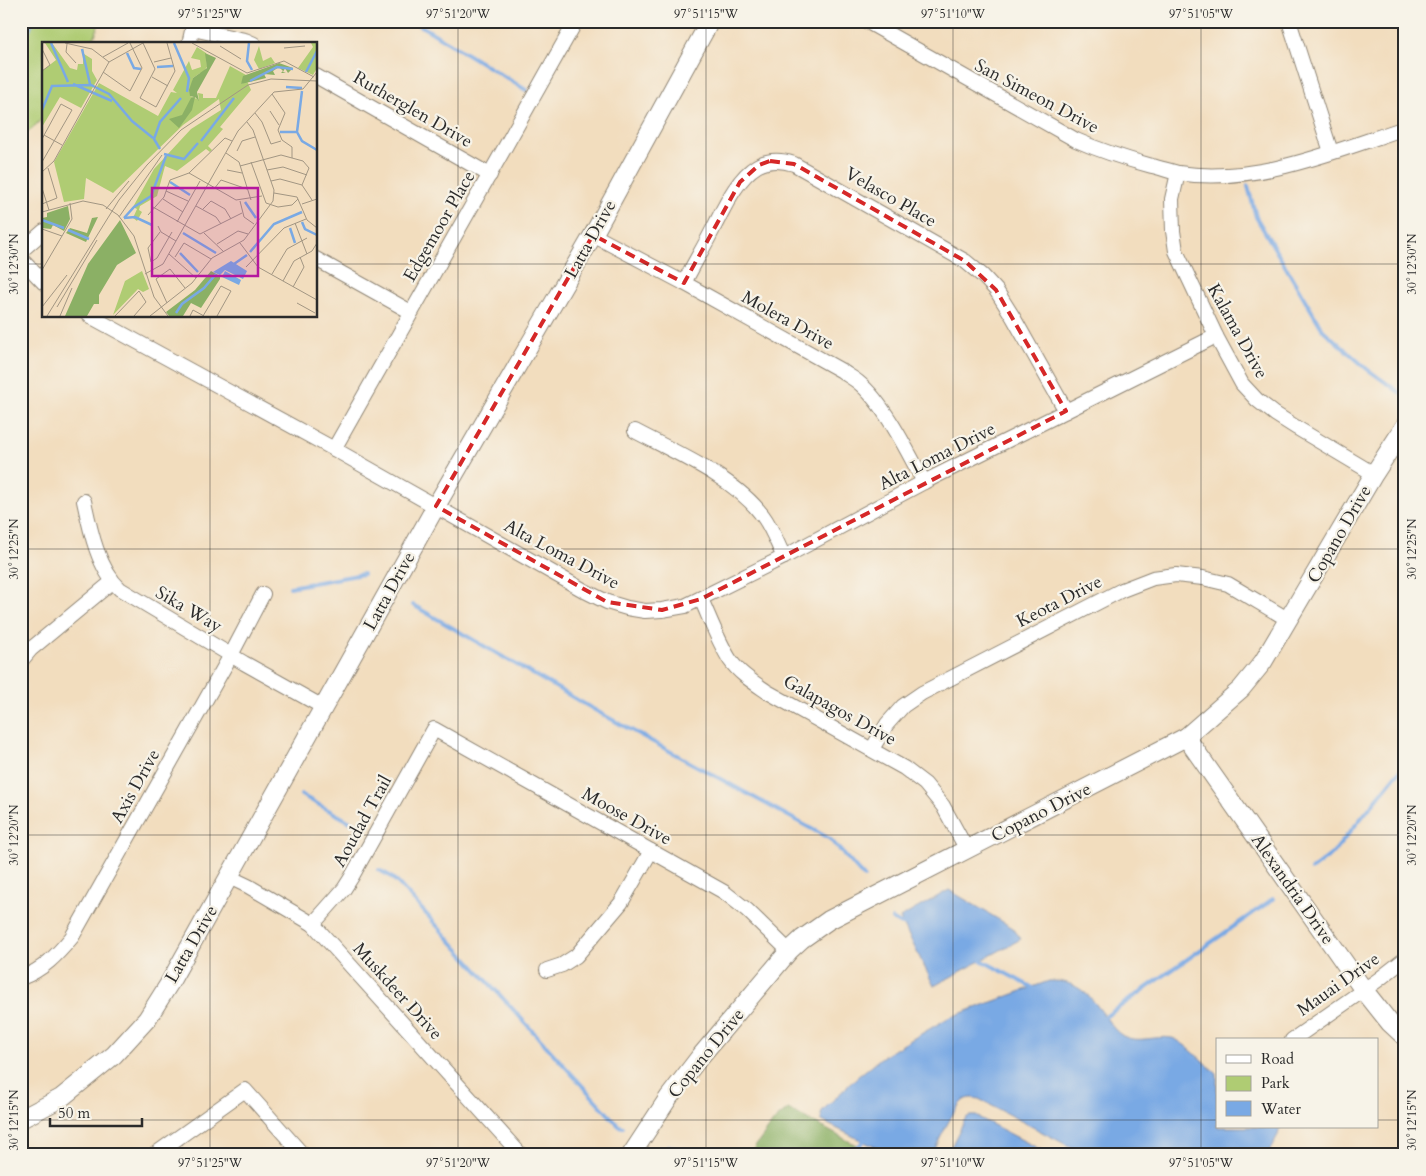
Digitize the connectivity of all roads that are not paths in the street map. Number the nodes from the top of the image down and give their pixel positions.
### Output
1 (576, 21) edge
2 (710, 21) edge
3 (866, 21) edge
4 (1289, 21) edge
5 (193, 25) edge
6 (189, 42) edge
7 (250, 42) edge
8 (318, 77) edge
9 (1405, 128) edge
10 (1331, 152) junction
11 (1178, 173) junction
12 (490, 175) junction
13 (42, 233) edge
14 (593, 235) junction
15 (21, 251) edge
16 (21, 259) edge
17 (318, 260) edge
18 (42, 281) edge
19 (684, 282) junction
20 (411, 312) junction
21 (94, 318) edge
22 (1216, 336) junction
23 (1066, 411) junction
24 (1405, 426) edge
25 (635, 431) dead end
26 (334, 449) junction
27 (1374, 474) junction
28 (924, 482) junction
29 (84, 501) dead end
30 (436, 506) junction
31 (784, 557) junction
32 (112, 582) junction
33 (263, 594) dead end
34 (701, 599) junction
35 (1289, 620) junction
36 (231, 655) junction
37 (21, 661) edge
38 (323, 707) junction
39 (434, 729) joint
40 (1186, 737) junction
41 (872, 749) junction
42 (967, 850) junction
43 (651, 851) junction
44 (230, 877) junction
45 (313, 924) junction
46 (789, 951) junction
47 (1405, 959) edge
48 (547, 970) dead end
49 (21, 978) edge
50 (1363, 989) junction
51 (1405, 1037) edge
52 (1295, 1038) edge
53 (21, 1119) edge
54 (154, 1155) edge
55 (303, 1155) edge
56 (521, 1155) edge
57 (631, 1155) edge

1 - 12 street, Edgemoor Place
2 - 14 street, Latta Drive
3 - 11 street, San Simeon Drive
4 - 10 street
5 - 6 street
5 - 7 street
8 - 12 street, Rutherglen Drive
9 - 10 street, San Simeon Drive
10 - 11 street, San Simeon Drive
11 - 22 street, Kalama Drive
12 - 20 street, Edgemoor Place
13 - 15 street
14 - 19 street, Molera Drive
14 - 30 street, Latta Drive
16 - 18 street
17 - 20 street
19 - 23 street, Velasco Place
19 - 28 street, Molera Drive
20 - 26 street, Edgemoor Place
21 - 26 street, Alta Loma Drive
22 - 23 street, Alta Loma Drive
22 - 27 street, Kalama Drive
23 - 28 street, Alta Loma Drive
24 - 27 street, Copano Drive
25 - 31 street
26 - 30 street, Alta Loma Drive
27 - 35 street, Copano Drive
28 - 31 street, Alta Loma Drive
29 - 32 street, Sika Way
30 - 34 street, Alta Loma Drive
30 - 38 street, Latta Drive
31 - 34 street, Alta Loma Drive
32 - 36 street, Sika Way
32 - 37 street
33 - 36 street, Axis Drive
34 - 41 street, Galapagos Drive
35 - 40 street, Copano Drive
35 - 41 street, Keota Drive
36 - 38 street, Sika Way
36 - 49 street, Axis Drive
38 - 44 street, Latta Drive
39 - 43 street, Moose Drive
39 - 45 street, Aoudad Trail
40 - 42 street, Copano Drive
40 - 50 street, Alexandria Drive
41 - 42 street, Galapagos Drive
42 - 46 street, Copano Drive
43 - 46 street, Moose Drive
43 - 48 street
44 - 45 street, Muskdeer Drive
44 - 53 street, Latta Drive
45 - 56 street, Muskdeer Drive
46 - 57 street, Copano Drive
47 - 50 street, Mauai Drive
50 - 51 street, Alexandria Drive
50 - 52 street, Mauai Drive
54 - 55 street

